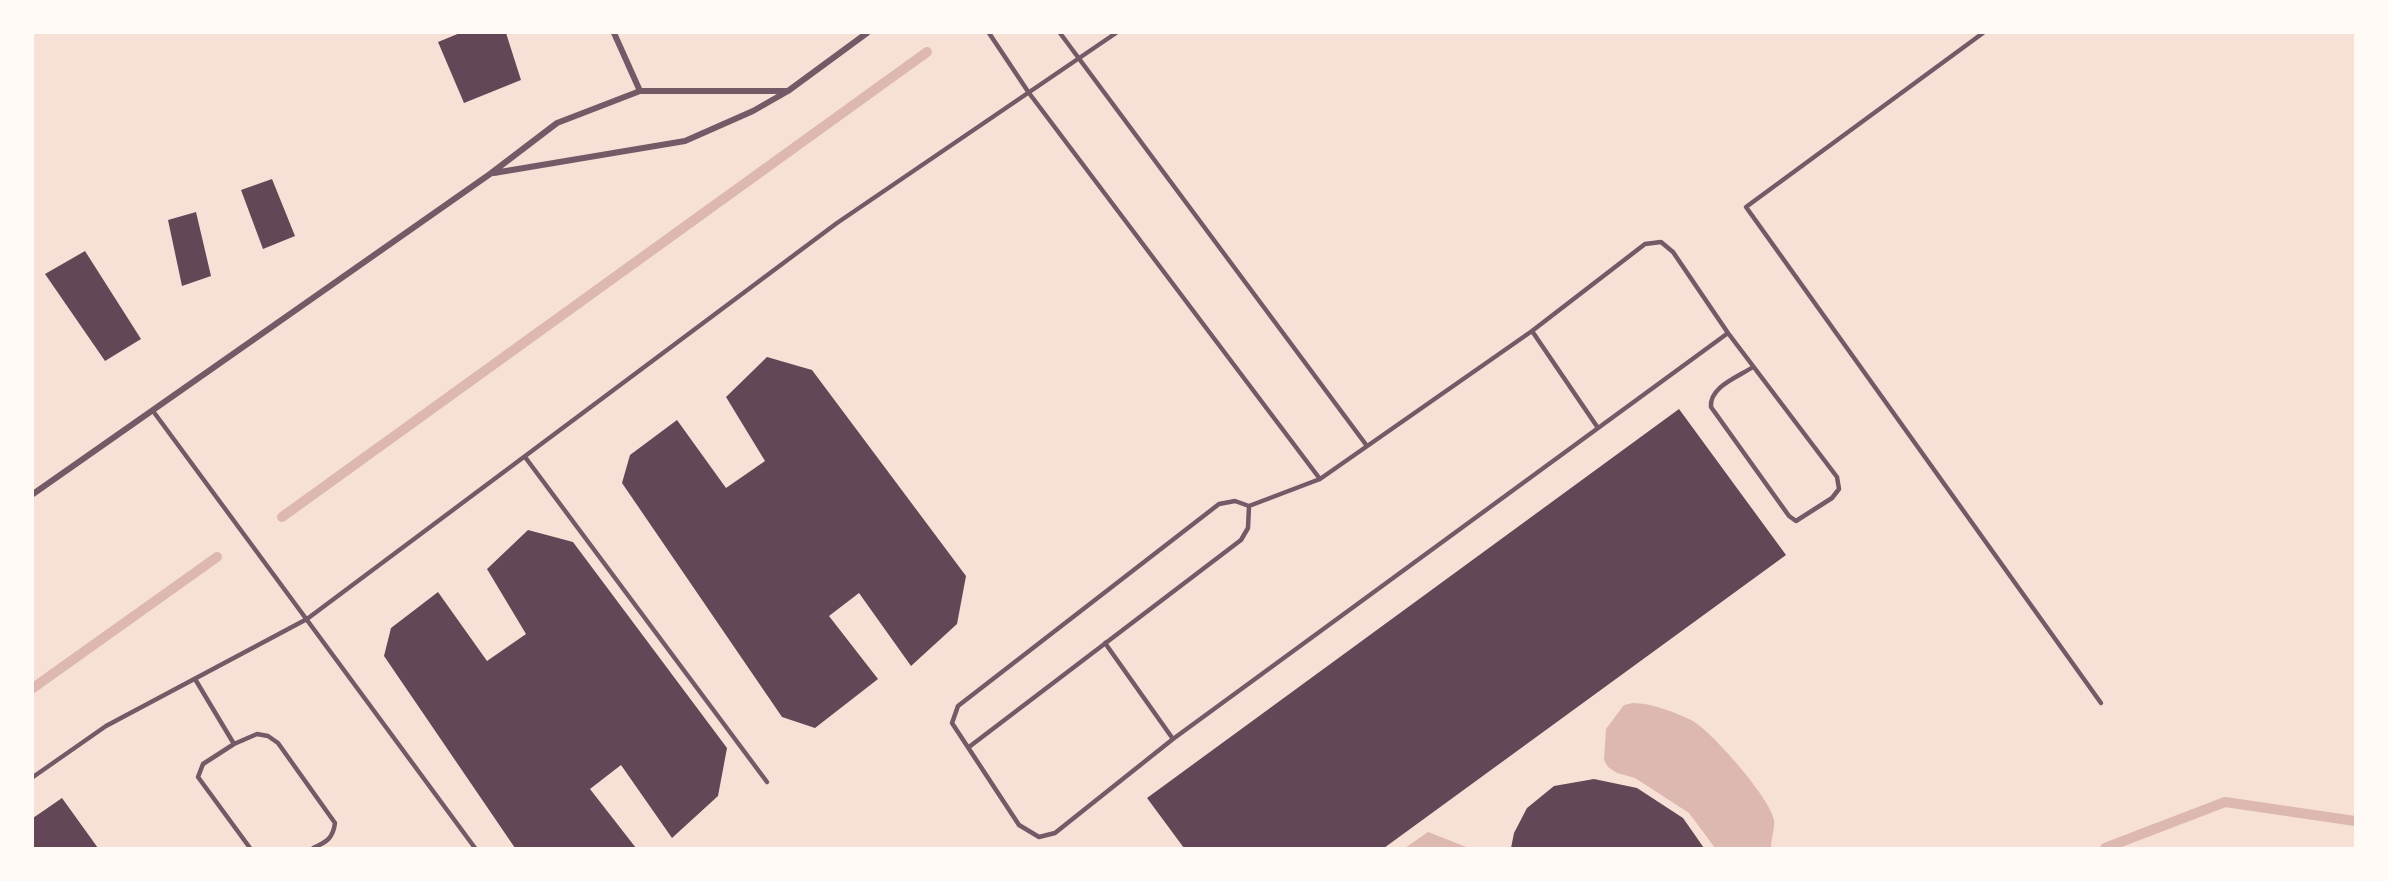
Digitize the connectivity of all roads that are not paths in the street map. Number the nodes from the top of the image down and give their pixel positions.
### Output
1 (614, 33) edge
2 (867, 33) edge
3 (989, 33) edge
4 (1060, 33) edge
5 (1116, 33) edge
6 (1983, 33) edge
7 (1080, 60) junction
8 (640, 91) junction
9 (788, 91) junction
10 (1029, 93) junction
11 (490, 174) junction
12 (1533, 332) junction
13 (1728, 333) junction
14 (1753, 367) junction
15 (153, 411) junction
16 (1598, 428) junction
17 (1367, 446) junction
18 (525, 457) junction
19 (1320, 479) junction
20 (33, 494) edge
21 (1249, 506) junction
22 (307, 619) junction
23 (1105, 643) junction
24 (195, 679) junction
25 (2101, 703) dead end
26 (1173, 739) junction
27 (234, 744) junction
28 (969, 747) junction
29 (33, 777) edge
30 (767, 782) dead end
31 (250, 848) edge
32 (313, 848) edge
33 (475, 848) edge

1 - 8 street
2 - 9 street
3 - 10 lane
4 - 7 lane
5 - 7 lane
6 - 25 lane
7 - 10 lane
7 - 17 lane
8 - 9 street
8 - 11 street
9 - 11 street
10 - 18 lane
10 - 19 lane
11 - 15 street
12 - 13 lane
12 - 16 lane
12 - 17 lane
13 - 14 lane
13 - 16 lane
14 - 14 lane
15 - 20 street
15 - 22 lane
16 - 26 lane
17 - 19 lane
18 - 22 lane
18 - 30 lane
19 - 21 lane
21 - 23 lane
21 - 28 lane
22 - 24 lane
22 - 33 lane
23 - 26 lane
23 - 28 lane
24 - 27 lane
24 - 29 lane
26 - 28 lane
27 - 31 lane
27 - 32 lane

